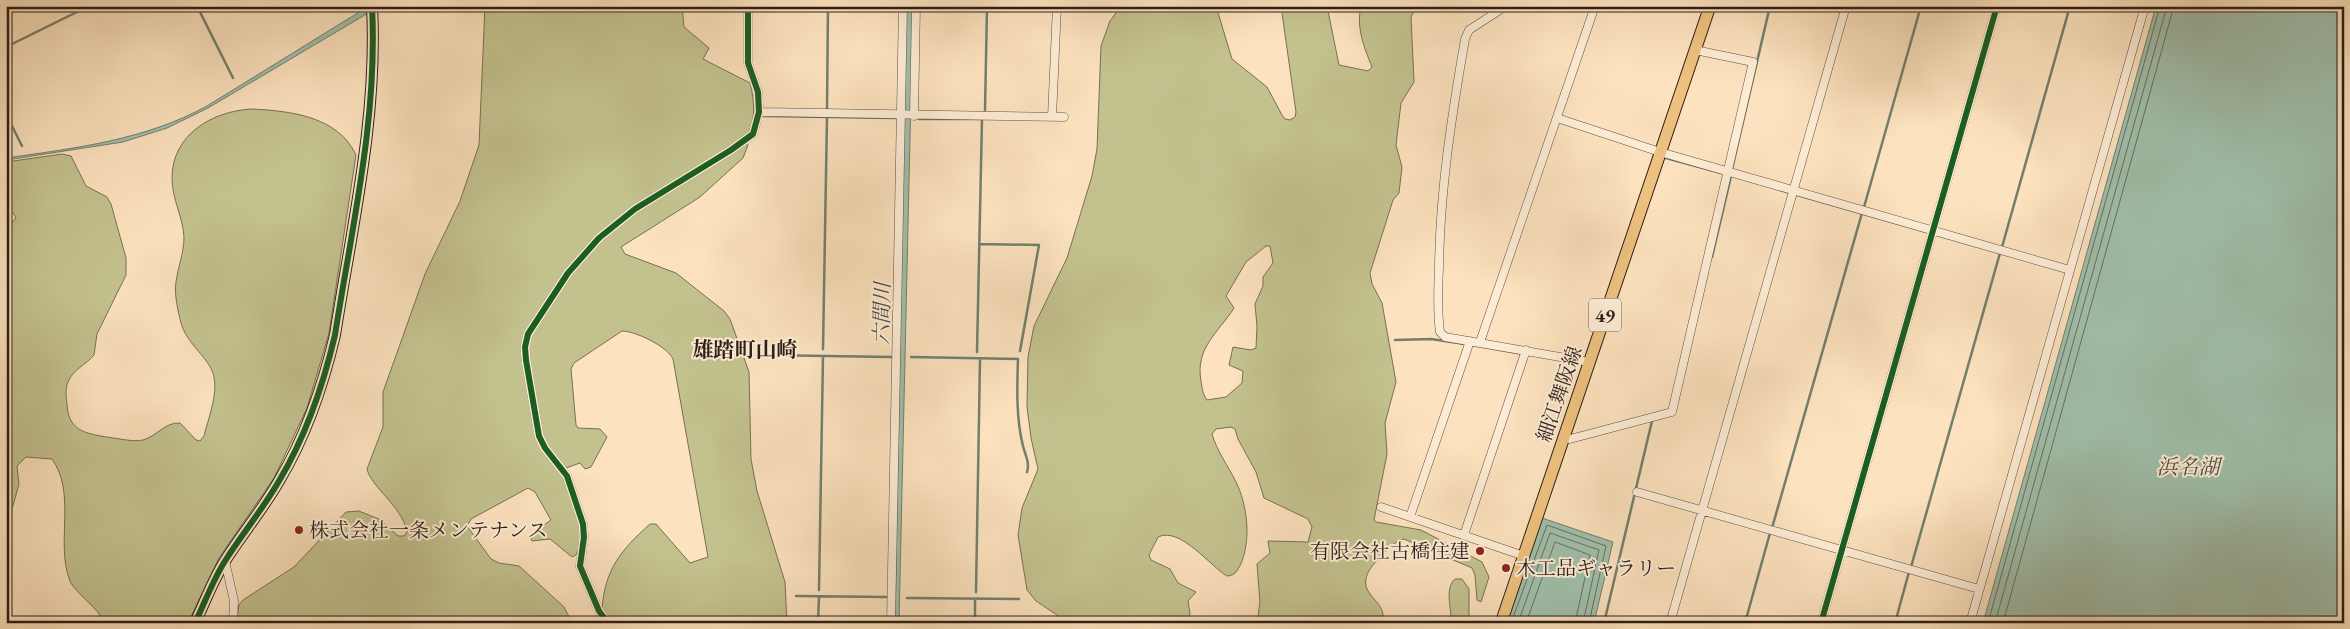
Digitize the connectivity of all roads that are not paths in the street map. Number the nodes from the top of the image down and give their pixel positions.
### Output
1 (748, 6) edge
2 (903, 6) edge
3 (916, 6) edge
4 (1057, 6) edge
5 (1506, 6) edge
6 (1595, 6) edge
7 (1710, 6) edge
8 (1846, 6) edge
9 (1996, 6) edge
10 (2145, 6) edge
11 (372, 9) edge
12 (1695, 50) junction
13 (759, 112) junction
14 (909, 114) junction
15 (1052, 117) junction
16 (1064, 117) dead end
17 (1557, 118) junction
18 (1660, 152) junction
19 (1728, 172) junction
20 (1794, 190) junction
21 (1933, 230) junction
22 (2070, 270) junction
23 (1470, 341) junction
24 (1480, 342) junction
25 (1526, 350) junction
26 (1589, 362) junction
27 (1564, 437) junction
28 (1637, 492) dead end
29 (1381, 507) dead end
30 (1702, 510) junction
31 (1410, 517) junction
32 (1464, 536) junction
33 (1841, 550) junction
34 (1524, 556) junction
35 (225, 561) junction
36 (1979, 590) junction
37 (195, 623) edge
38 (233, 623) edge
39 (608, 623) edge
40 (891, 623) edge
41 (1501, 623) edge
42 (1670, 623) edge
43 (1821, 623) edge
44 (1970, 623) edge

1 - 13 street
2 - 14 street
3 - 14 street
4 - 15 street
5 - 23 street
6 - 17 street
7 - 12 main road, 細江舞阪線 / 49
8 - 20 street
9 - 21 street
10 - 22 street
11 - 35 street
12 - 18 main road, 細江舞阪線 / 49
12 - 19 street
13 - 14 street
13 - 39 street
14 - 15 street
14 - 40 street
15 - 16 street
17 - 18 street
17 - 24 street
18 - 19 street
18 - 26 main road, 細江舞阪線 / 49
19 - 20 street
19 - 27 street
20 - 21 street
20 - 30 street
21 - 22 street
21 - 33 street
22 - 36 street
23 - 24 street
23 - 31 street
24 - 25 street
25 - 26 street
25 - 32 street
26 - 27 main road, 細江舞阪線 / 49
27 - 34 main road, 細江舞阪線 / 49
28 - 30 street
29 - 31 street
30 - 33 street
30 - 42 street
31 - 32 street
32 - 34 street
33 - 36 street
33 - 43 street
34 - 41 main road, 細江舞阪線 / 49
35 - 37 street
35 - 38 street
36 - 44 street

